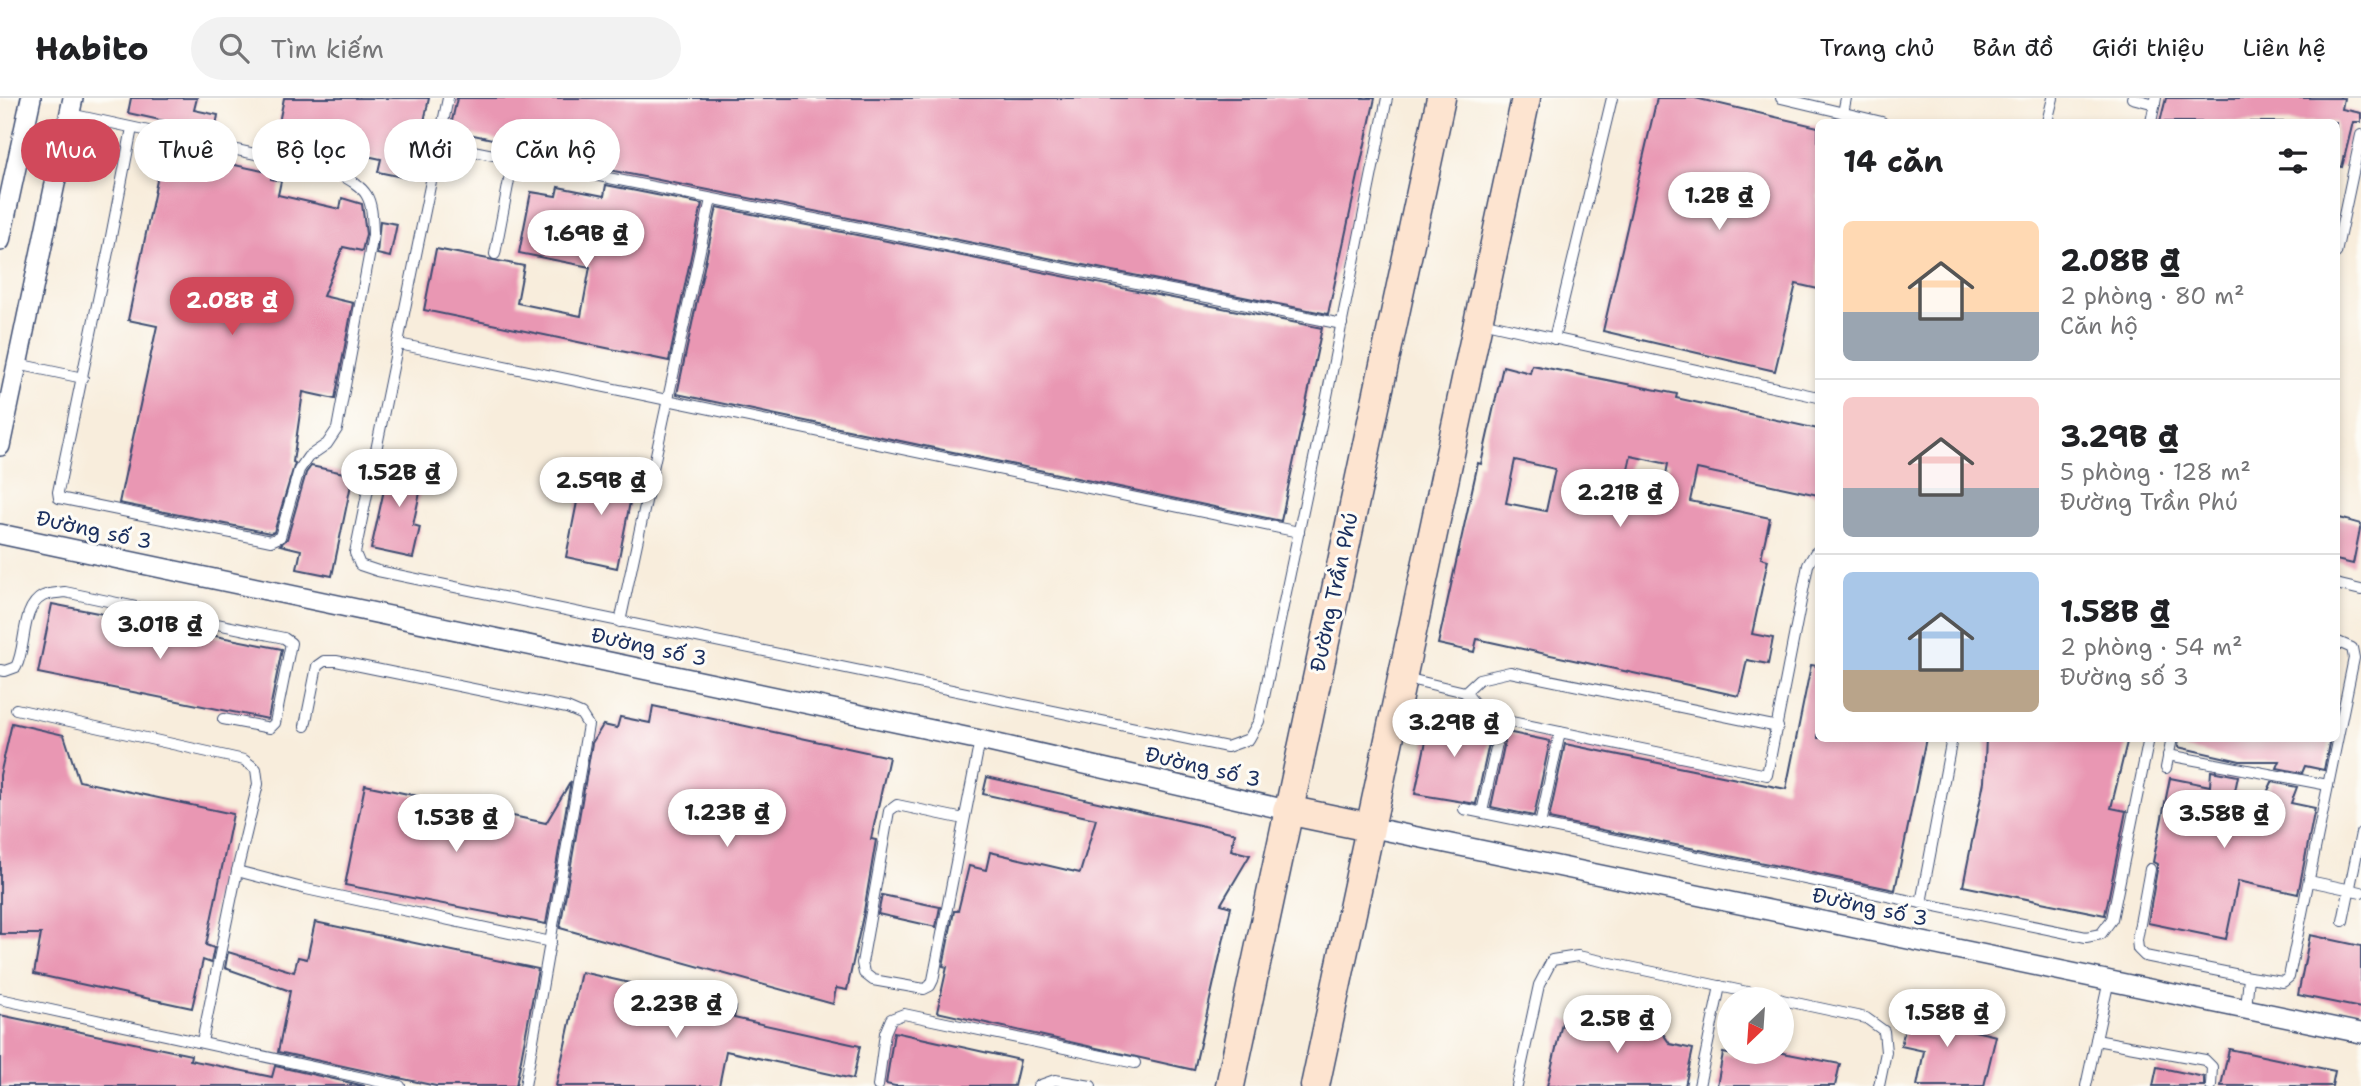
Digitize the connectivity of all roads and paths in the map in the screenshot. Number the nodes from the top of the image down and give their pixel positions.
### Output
1 (31, 98) edge
2 (448, 98) edge
3 (1387, 98) edge
4 (1441, 98) edge
5 (1526, 98) edge
6 (1612, 98) edge
7 (1781, 98) edge
8 (1846, 98) edge
9 (2053, 98) edge
10 (2132, 98) edge
11 (2155, 101) edge
12 (72, 106) edge
13 (1843, 113) junction
14 (443, 119) edge
15 (1869, 119) edge
16 (2048, 119) edge
17 (2152, 119) edge
18 (132, 128) junction
19 (2361, 135) edge
20 (620, 180) edge
21 (430, 182) edge
22 (509, 182) edge
23 (711, 198) junction
24 (2340, 234) edge
25 (0, 241) edge
26 (495, 254) dead end
27 (1477, 321) junction
28 (1342, 324) junction
29 (1554, 339) junction
30 (398, 344) junction
31 (17, 364) junction
32 (83, 378) junction
33 (1815, 396) edge
34 (666, 400) junction
35 (0, 446) edge
36 (1299, 532) junction
37 (0, 534) edge
38 (1815, 553) edge
39 (2340, 585) edge
40 (2361, 590) edge
41 (620, 622) junction
42 (2340, 643) edge
43 (0, 670) edge
44 (1401, 677) junction
45 (1465, 692) junction
46 (16, 709) dead end
47 (223, 719) dead end
48 (1502, 720) junction
49 (305, 726) dead end
50 (2340, 726) edge
51 (1777, 727) junction
52 (1560, 733) junction
53 (980, 740) junction
54 (1951, 742) edge
55 (2148, 742) edge
56 (2171, 742) edge
57 (2337, 742) edge
58 (2168, 755) junction
59 (2166, 768) dead end
60 (2328, 785) junction
61 (1464, 809) dead end
62 (1287, 810) junction
63 (1482, 813) junction
64 (964, 819) junction
65 (1540, 825) junction
66 (1368, 827) junction
67 (2361, 833) edge
68 (2150, 869) dead end
69 (237, 871) junction
70 (2309, 881) junction
71 (2350, 890) junction
72 (2361, 892) edge
73 (1921, 903) junction
74 (2343, 921) dead end
75 (551, 942) junction
76 (2249, 977) junction
77 (2109, 980) junction
78 (1720, 986) junction
79 (1725, 987) edge
80 (0, 999) edge
81 (1794, 1002) edge
82 (2246, 1009) junction
83 (2361, 1033) edge
84 (2096, 1040) junction
85 (202, 1042) junction
86 (1135, 1063) dead end
87 (400, 1086) edge
88 (525, 1086) edge
89 (878, 1086) edge
90 (1038, 1086) edge
91 (1091, 1086) edge
92 (1230, 1086) edge
93 (1315, 1086) edge
94 (1517, 1086) edge
95 (1699, 1086) edge
96 (1880, 1086) edge
97 (2086, 1086) edge
98 (2211, 1086) edge

1 - 25 street
2 - 14 lane
3 - 28 lane
4 - 62 main road, Đường Trần Phú
5 - 27 main road
6 - 29 lane
7 - 13 lane
8 - 13 lane
9 - 16 lane
10 - 11 lane
11 - 17 lane
12 - 18 lane
12 - 31 street
13 - 15 lane
18 - 32 lane
18 - 32 lane
19 - 24 lane
20 - 23 lane
21 - 30 lane
22 - 26 lane
23 - 28 lane
23 - 34 lane
27 - 29 lane
27 - 44 main road
28 - 36 lane
29 - 33 lane
30 - 34 lane
30 - 41 lane
31 - 32 lane
31 - 35 street
34 - 36 lane
34 - 41 lane
36 - 41 lane
37 - 53 street, Đường số 3
38 - 51 lane
39 - 40 lane
42 - 50 lane
43 - 47 lane
44 - 45 lane
44 - 66 main road
45 - 48 lane
45 - 51 lane
46 - 69 lane
48 - 52 lane
48 - 63 lane
49 - 75 lane
51 - 52 lane
52 - 65 lane
53 - 62 street, Đường số 3
53 - 64 lane
54 - 73 lane
55 - 73 lane
56 - 58 lane
57 - 60 lane
58 - 59 lane
58 - 60 lane
60 - 70 lane
61 - 63 lane
62 - 66 main road
62 - 92 main road, Đường Trần Phú
63 - 65 lane
64 - 64 lane
65 - 73 lane
66 - 77 street, Đường số 3
66 - 93 main road
67 - 71 lane
68 - 76 lane
69 - 75 lane
69 - 85 lane
70 - 71 lane
70 - 76 lane
71 - 72 lane
71 - 74 lane
75 - 88 lane
76 - 82 lane
77 - 82 street, Đường số 3
77 - 84 lane
78 - 79 lane
78 - 94 lane
78 - 95 lane
80 - 85 lane
81 - 96 lane
82 - 83 street, Đường số 3
84 - 97 lane
84 - 98 lane
85 - 87 lane
86 - 89 lane
90 - 91 lane

